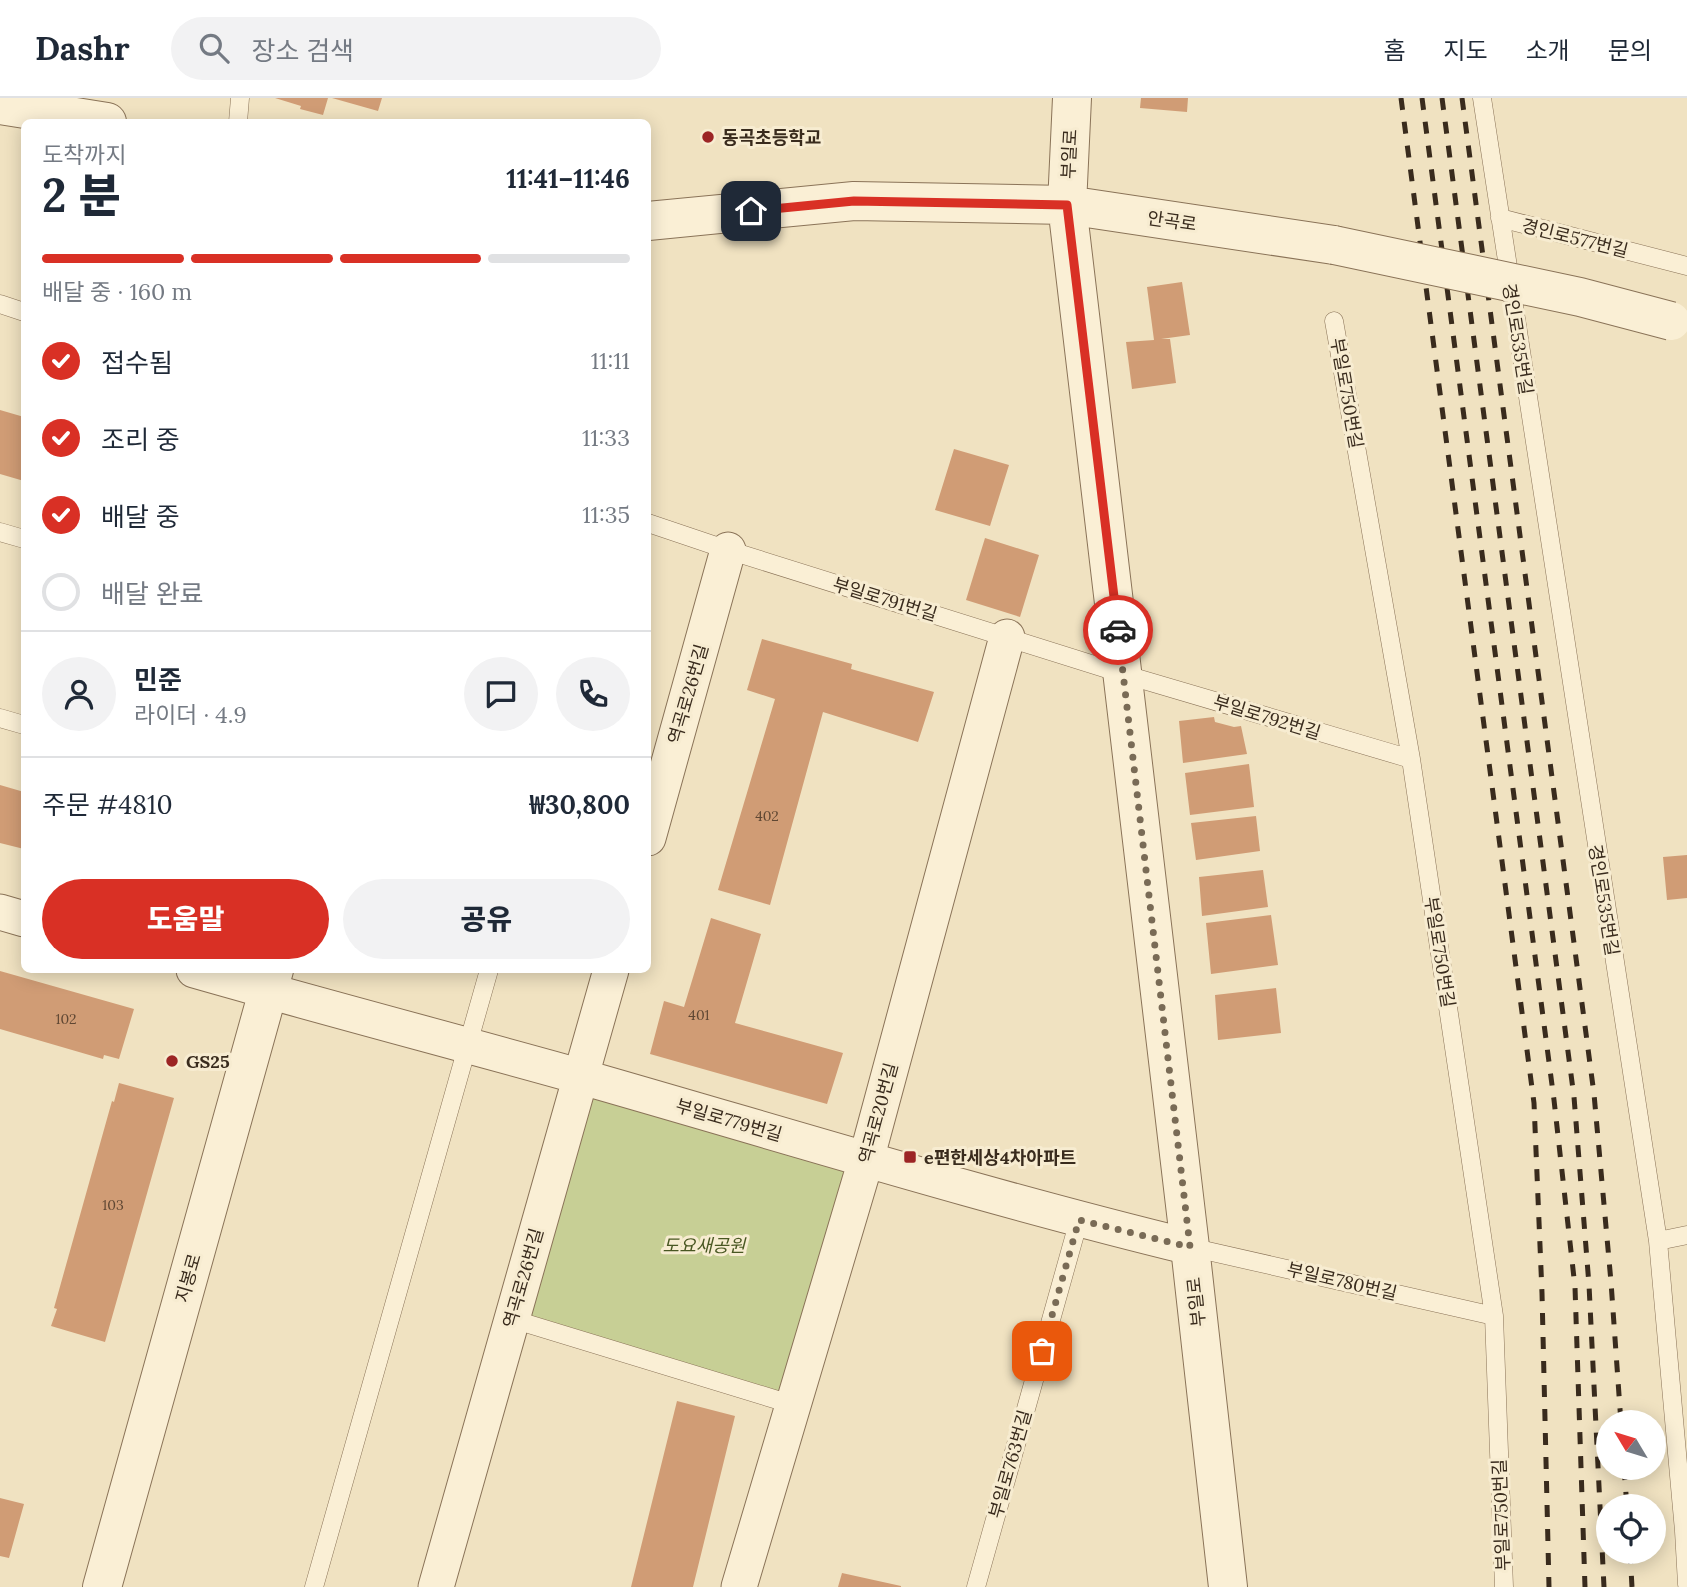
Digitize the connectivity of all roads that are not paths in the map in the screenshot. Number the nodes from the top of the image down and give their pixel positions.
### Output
1 (240, 98) edge
2 (1072, 98) edge
3 (1482, 98) edge
4 (0, 105) edge
5 (88, 119) edge
6 (237, 119) edge
7 (1067, 205) junction
8 (1500, 218) junction
9 (651, 221) edge
10 (1687, 266) edge
11 (0, 304) edge
12 (21, 312) edge
13 (1334, 321) dead end
14 (1679, 323) edge
15 (651, 524) edge
16 (0, 532) edge
17 (21, 538) edge
18 (728, 550) junction
19 (1007, 637) junction
20 (1123, 674) junction
21 (0, 718) edge
22 (21, 724) edge
23 (1411, 760) junction
24 (651, 827) edge
25 (0, 912) edge
26 (21, 918) edge
27 (217, 973) edge
28 (488, 973) edge
29 (610, 973) edge
30 (272, 980) edge
31 (467, 1046) junction
32 (581, 1077) junction
33 (866, 1160) junction
34 (1079, 1220) junction
35 (1687, 1235) edge
36 (1658, 1241) junction
37 (1190, 1247) junction
38 (1494, 1316) junction
39 (512, 1319) junction
40 (794, 1405) junction
41 (1687, 1584) edge
42 (102, 1587) edge
43 (314, 1587) edge
44 (436, 1587) edge
45 (739, 1587) edge
46 (976, 1587) edge
47 (1228, 1587) edge
48 (1504, 1587) edge

1 - 6 lane
2 - 7 street, 부일로
3 - 8 lane, 경인로577번길
4 - 5 street
7 - 9 street, 안곡로
7 - 14 street, 안곡로, bridge
7 - 20 street, 부일로
8 - 10 lane, 경인로577번길
8 - 36 lane, 경인로535번길
11 - 12 lane
13 - 23 lane, 부일로750번길
15 - 18 lane, 부일로791번길
16 - 17 lane
18 - 19 lane, 부일로791번길
18 - 24 street, 역곡로26번길
19 - 20 lane, 부일로791번길
19 - 33 street, 역곡로20번길
20 - 23 lane, 부일로792번길
20 - 37 street, 부일로
21 - 22 lane
23 - 38 lane, 부일로750번길
25 - 26 street
27 - 30 street, 부일로779번길
28 - 31 lane
29 - 32 street, 역곡로26번길
30 - 31 street, 부일로779번길
30 - 42 street, 지봉로
31 - 32 street, 부일로779번길
31 - 43 lane
32 - 33 street, 부일로779번길
32 - 39 street, 역곡로26번길
33 - 34 street, 부일로779번길
33 - 40 street, 역곡로20번길
34 - 37 street, 부일로779번길
34 - 46 lane, 부일로763번길
35 - 36 lane
36 - 41 lane, 경인로535번길
37 - 38 lane, 부일로780번길
37 - 47 street, 부일로
38 - 48 lane, 부일로750번길
39 - 40 lane
39 - 44 street, 역곡로26번길
40 - 45 street, 역곡로20번길

